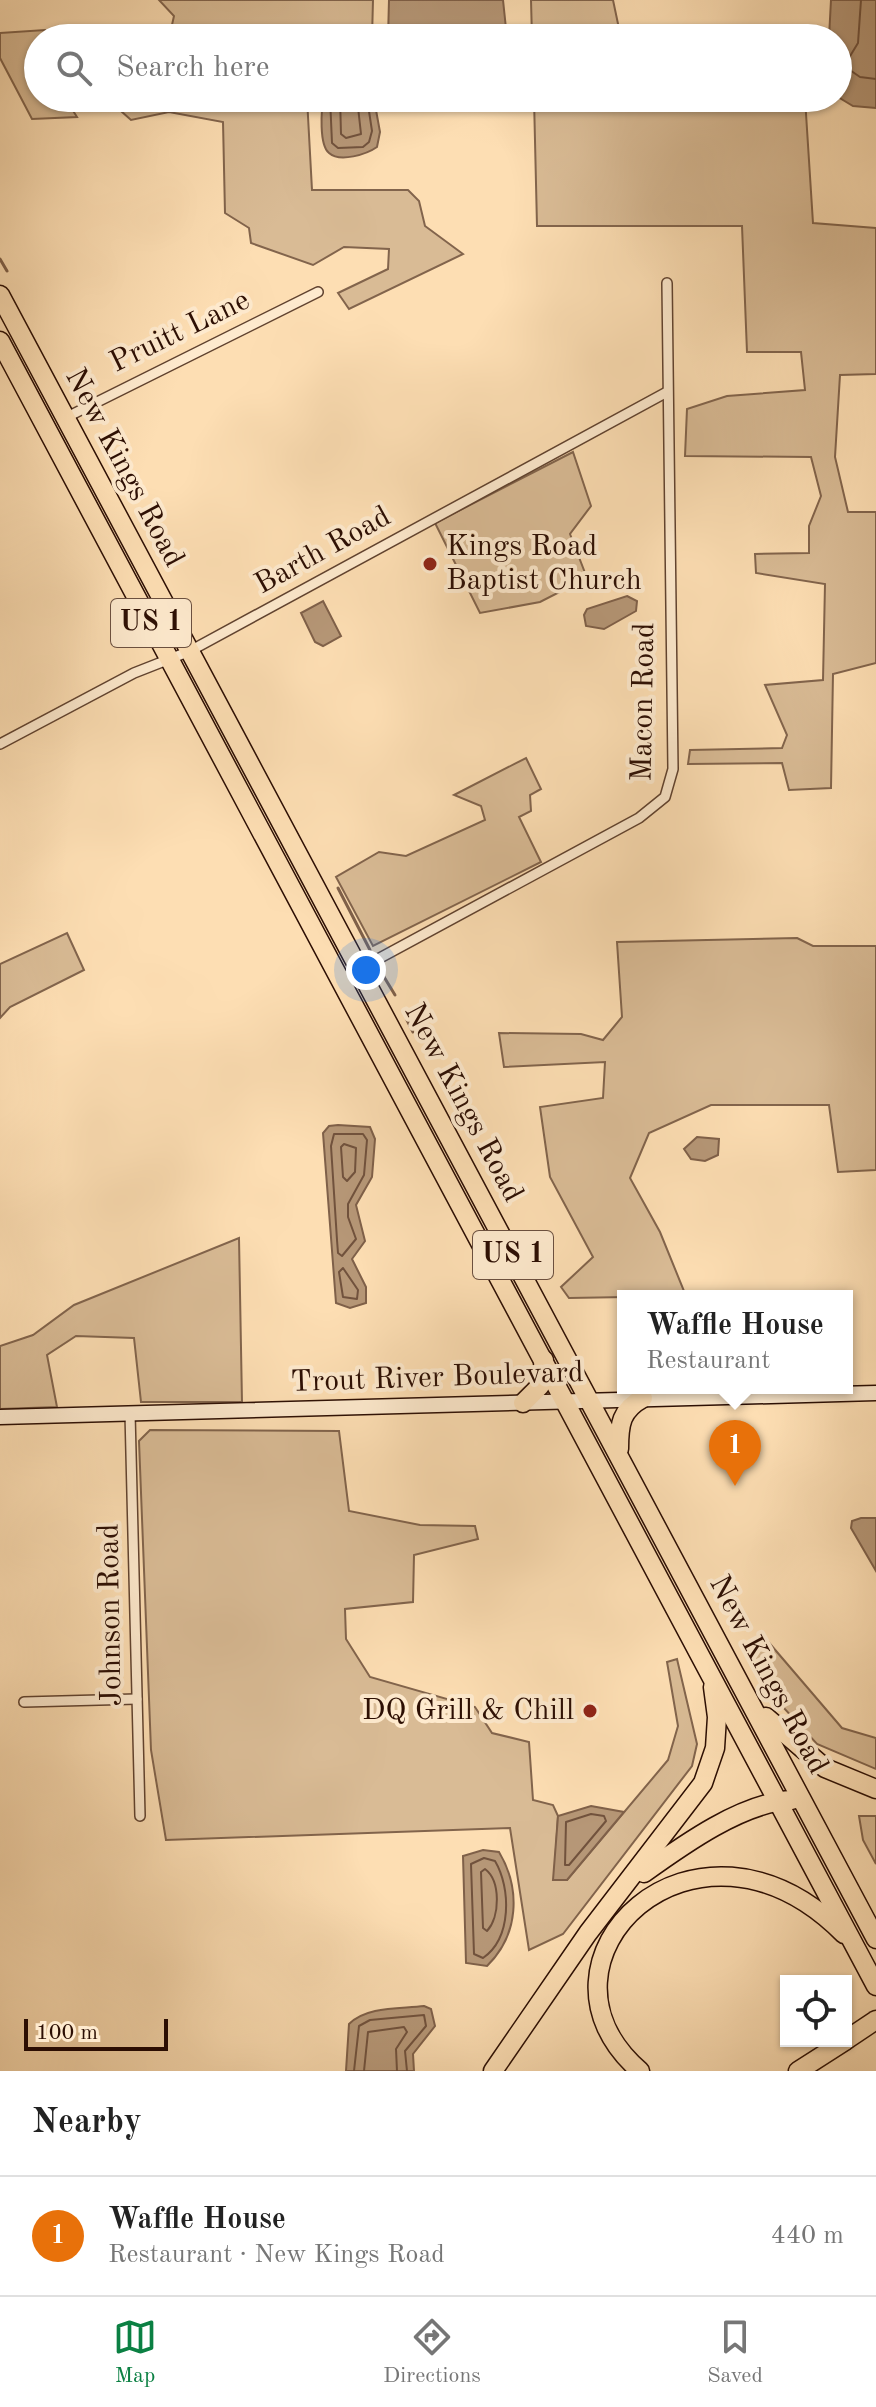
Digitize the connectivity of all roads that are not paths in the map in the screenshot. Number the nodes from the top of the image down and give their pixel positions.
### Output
1 (667, 283) dead end
2 (318, 292) dead end
3 (0, 295) edge
4 (6, 322) edge
5 (0, 341) edge
6 (667, 392) junction
7 (65, 418) junction
8 (190, 651) junction
9 (168, 657) junction
10 (0, 744) edge
11 (359, 969) junction
12 (341, 979) junction
13 (376, 1045) junction
14 (450, 1137) junction
15 (431, 1148) junction
16 (520, 1267) junction
17 (544, 1360) junction
18 (853, 1393) edge
19 (876, 1393) edge
20 (829, 1394) edge
21 (643, 1398) junction
22 (591, 1399) junction
23 (565, 1400) junction
24 (523, 1403) junction
25 (130, 1413) junction
26 (0, 1417) edge
27 (619, 1452) junction
28 (711, 1672) junction
29 (748, 1696) junction
30 (137, 1699) junction
31 (24, 1702) dead end
32 (876, 1789) edge
33 (802, 1800) junction
34 (780, 1801) junction
35 (140, 1816) dead end
36 (627, 1885) junction
37 (876, 1939) edge
38 (856, 1946) junction
39 (876, 1986) edge
40 (857, 2033) edge
41 (493, 2071) edge
42 (640, 2071) edge
43 (798, 2071) edge

1 - 6 street, Macon Road
2 - 7 street, Pruitt Lane
3 - 4 highway, New Kings Road / US 1
4 - 7 highway, New Kings Road / US 1
5 - 9 highway, New Kings Road / US 1
6 - 8 street, Barth Road
6 - 11 street, Macon Road
7 - 8 highway, New Kings Road / US 1
8 - 9 street, Barth Road
8 - 11 highway, New Kings Road / US 1
9 - 10 street, Barth Road
9 - 12 highway, New Kings Road / US 1
11 - 12 street, Macon Road
11 - 14 highway, New Kings Road / US 1
12 - 13 highway, New Kings Road / US 1
13 - 14 highway
13 - 15 highway, New Kings Road / US 1
14 - 16 highway, New Kings Road / US 1
15 - 16 highway
15 - 17 highway, New Kings Road / US 1
16 - 22 highway, New Kings Road / US 1
17 - 23 highway, New Kings Road / US 1
17 - 24 highway
18 - 19 street, Trout River Boulevard
20 - 21 street, Trout River Boulevard
21 - 22 street, Trout River Boulevard
21 - 27 highway
22 - 23 street, Trout River Boulevard
22 - 27 highway, New Kings Road / US 1
23 - 24 street, Trout River Boulevard
23 - 28 highway, New Kings Road / US 1
24 - 25 street, Trout River Boulevard
25 - 26 street, Trout River Boulevard
25 - 30 street, Johnson Road
27 - 29 highway, New Kings Road / US 1
28 - 34 highway, New Kings Road / US 1
28 - 36 highway
29 - 32 highway
29 - 33 highway, New Kings Road / US 1
30 - 31 street
30 - 35 street, Johnson Road
33 - 34 highway
33 - 37 highway, New Kings Road / US 1
34 - 36 highway
34 - 38 highway, New Kings Road / US 1
36 - 41 highway
38 - 39 highway, New Kings Road / US 1
38 - 42 highway
40 - 43 highway

